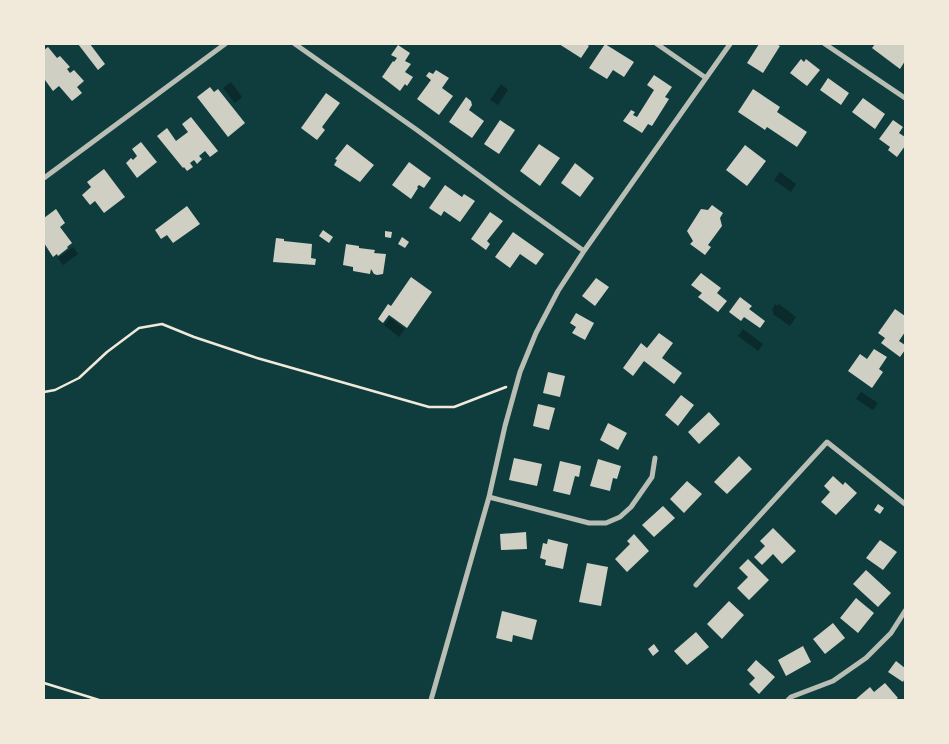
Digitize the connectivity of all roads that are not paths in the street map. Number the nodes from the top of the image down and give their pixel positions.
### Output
1 (225, 44) edge
2 (295, 44) edge
3 (657, 44) edge
4 (730, 44) edge
5 (825, 44) edge
6 (706, 78) junction
7 (905, 98) edge
8 (44, 178) edge
9 (584, 251) junction
10 (655, 458) dead end
11 (489, 497) junction
12 (905, 504) edge
13 (696, 585) dead end
14 (905, 611) edge
15 (431, 700) edge
16 (788, 700) edge

1 - 8 street
2 - 9 street
3 - 6 street
4 - 6 street
5 - 7 street
6 - 9 street
9 - 11 street
10 - 11 street
11 - 15 street
12 - 13 street
14 - 16 street

